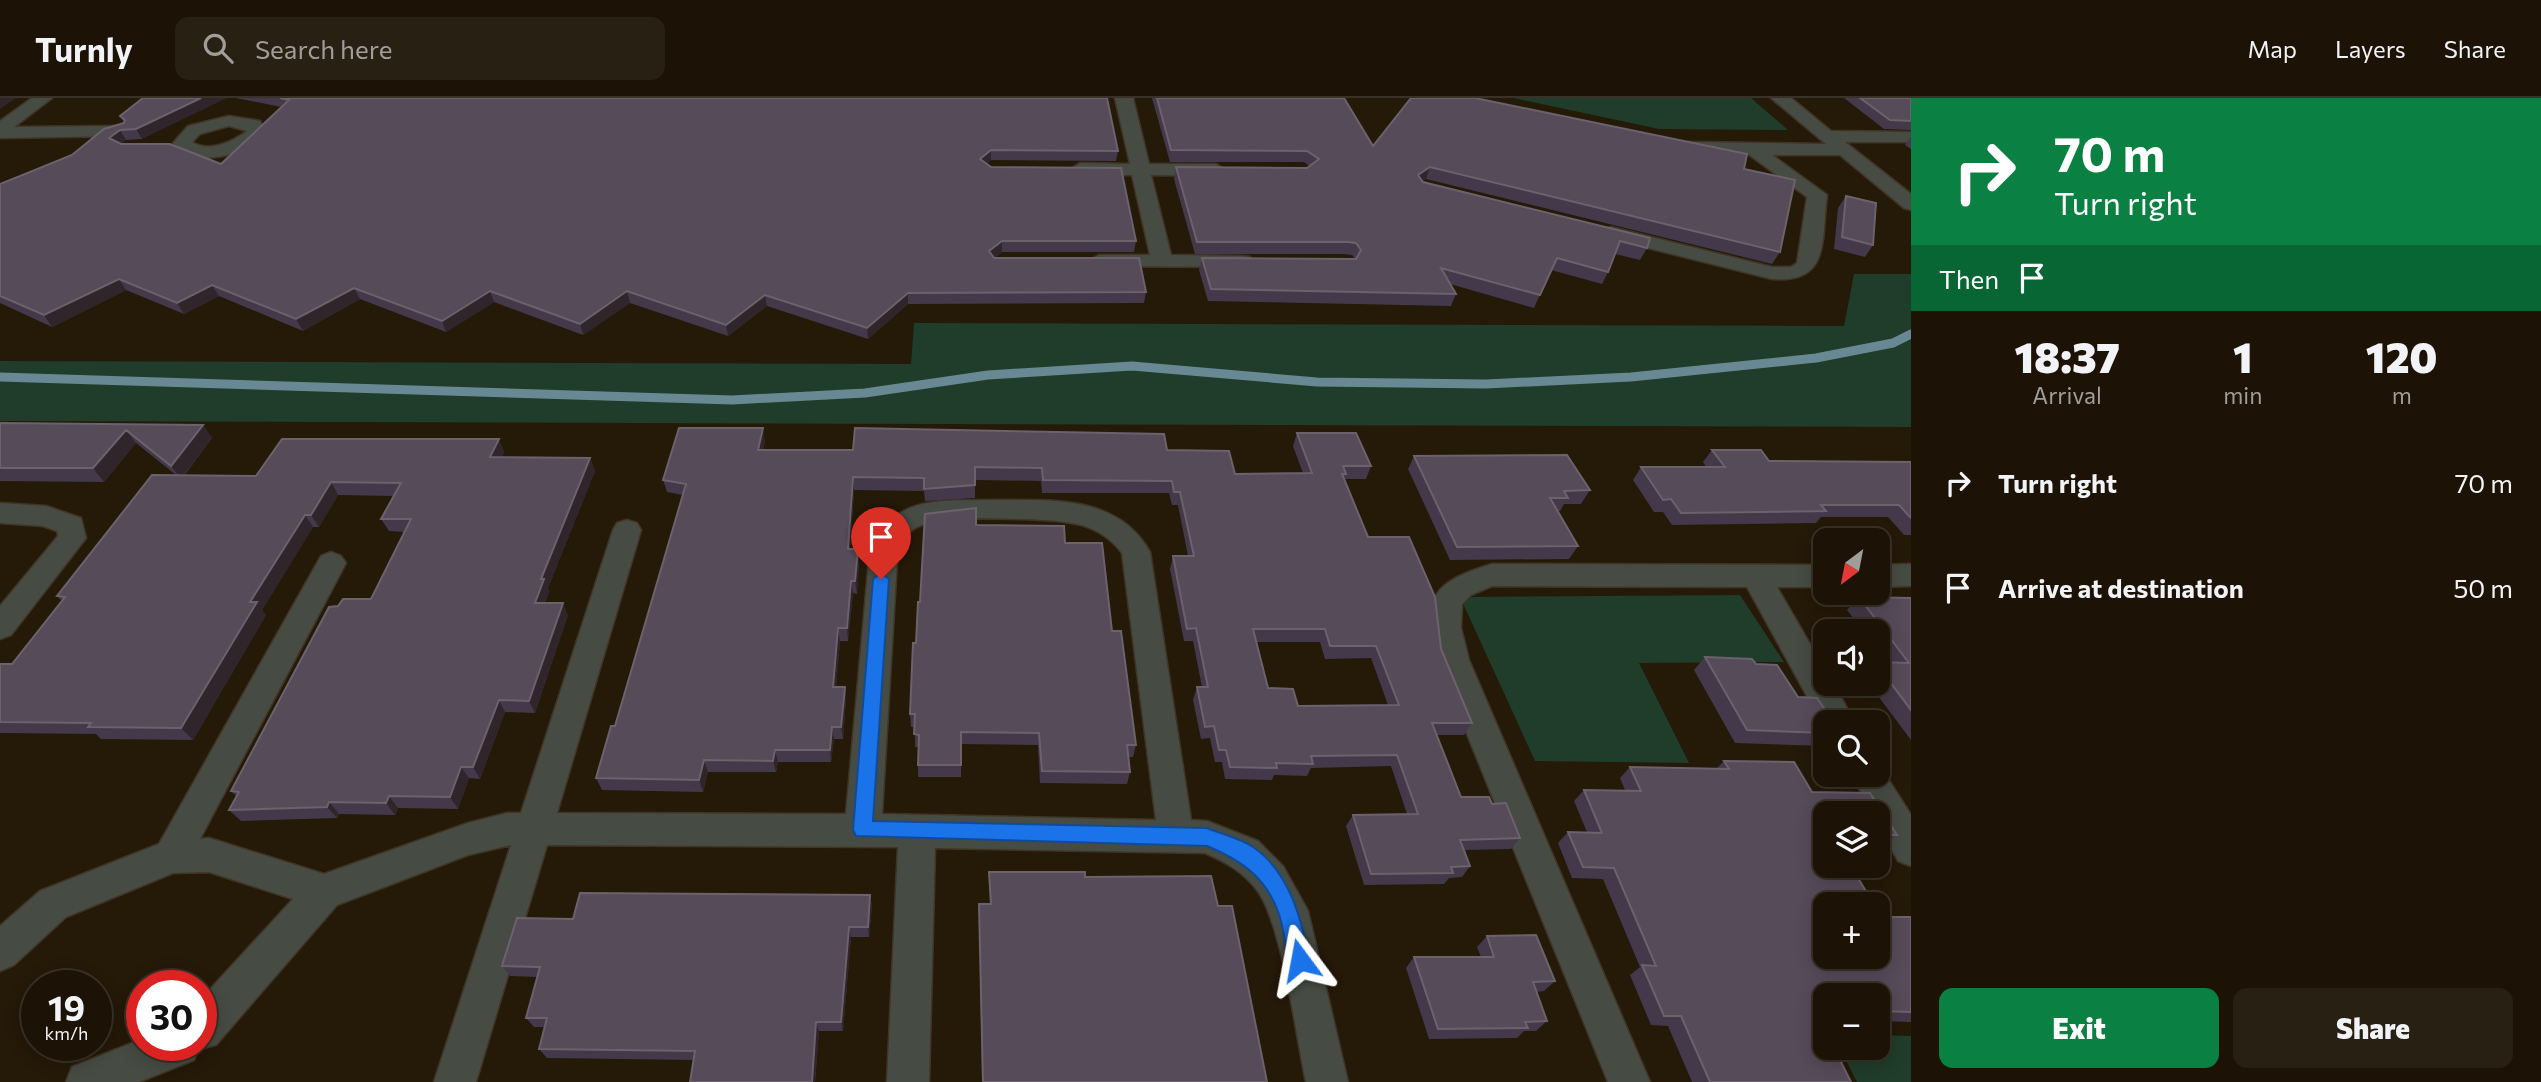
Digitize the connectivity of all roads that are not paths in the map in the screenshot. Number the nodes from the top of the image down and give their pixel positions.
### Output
1 (43, 98) edge
2 (1124, 98) edge
3 (1780, 98) edge
4 (194, 130) junction
5 (0, 131) edge
6 (120, 131) edge
7 (1826, 136) junction
8 (1911, 137) edge
9 (1667, 144) edge
10 (185, 147) junction
11 (100, 148) edge
12 (0, 149) edge
13 (1846, 150) junction
14 (1755, 151) junction
15 (1058, 169) edge
16 (1139, 170) junction
17 (1235, 170) edge
18 (1911, 204) edge
19 (1589, 228) edge
20 (1082, 261) edge
21 (1162, 261) junction
22 (1260, 262) edge
23 (0, 513) edge
24 (627, 530) dead end
25 (331, 562) dead end
26 (1911, 575) edge
27 (1813, 576) edge
28 (1890, 576) edge
29 (1756, 577) junction
30 (0, 626) edge
31 (1832, 710) edge
32 (1876, 787) edge
33 (532, 828) junction
34 (863, 830) junction
35 (917, 833) junction
36 (1177, 838) junction
37 (1911, 849) edge
38 (172, 856) junction
39 (324, 892) junction
40 (0, 952) edge
41 (217, 1012) edge
42 (139, 1061) edge
43 (87, 1082) edge
44 (455, 1082) edge
45 (908, 1082) edge
46 (1327, 1082) edge
47 (1629, 1082) edge

1 - 5 street
2 - 16 street
3 - 7 street
4 - 10 street
4 - 10 street
4 - 10 street
5 - 6 street
7 - 8 street
7 - 13 street
9 - 14 street
11 - 12 street
13 - 14 street
13 - 18 street
14 - 19 street
15 - 16 street
16 - 17 street
16 - 21 street
20 - 21 street
21 - 22 street
23 - 30 street
24 - 33 street
25 - 38 street
26 - 28 street
27 - 29 street
29 - 31 street
29 - 47 street
32 - 37 street
33 - 34 street
33 - 39 street
33 - 44 street
34 - 35 street
34 - 36 street
35 - 36 street
35 - 45 street
36 - 46 street
38 - 39 street
38 - 40 street
39 - 41 street
42 - 43 street

